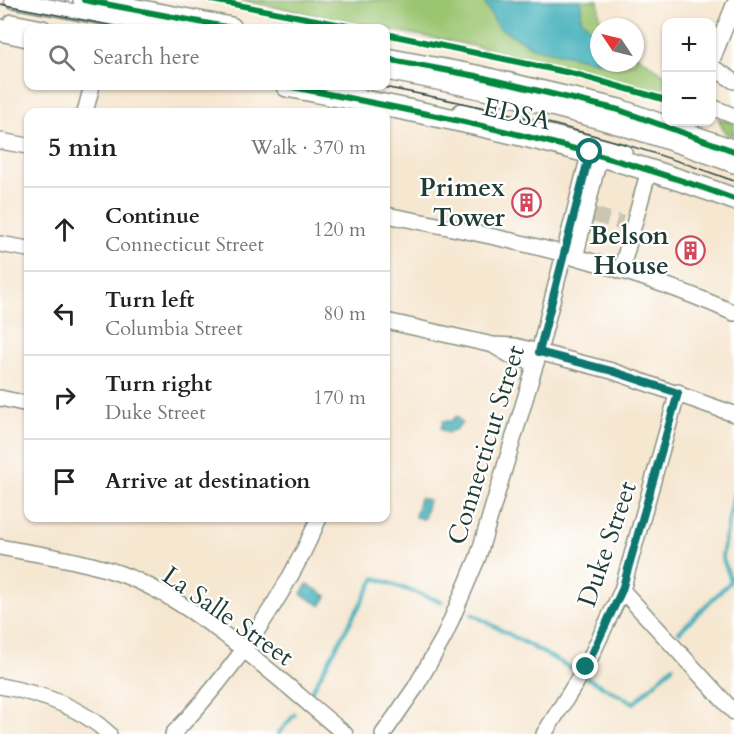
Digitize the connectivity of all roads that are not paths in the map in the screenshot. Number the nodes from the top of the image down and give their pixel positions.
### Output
1 (12, 0) edge
2 (84, 0) edge
3 (734, 5) edge
4 (0, 20) edge
5 (24, 24) edge
6 (139, 24) edge
7 (210, 24) edge
8 (0, 30) edge
9 (24, 35) edge
10 (716, 48) edge
11 (390, 60) edge
12 (716, 70) edge
13 (390, 73) edge
14 (734, 81) edge
15 (91, 90) edge
16 (303, 90) edge
17 (351, 90) edge
18 (373, 107) edge
19 (86, 108) edge
20 (716, 109) edge
21 (390, 110) edge
22 (734, 116) edge
23 (687, 127) edge
24 (0, 141) edge
25 (24, 145) edge
26 (734, 151) edge
27 (595, 153) junction
28 (734, 165) edge
29 (650, 170) junction
30 (734, 191) edge
31 (734, 199) edge
32 (390, 216) edge
33 (0, 244) edge
34 (24, 248) edge
35 (570, 257) junction
36 (621, 271) junction
37 (734, 312) edge
38 (390, 322) edge
39 (537, 358) junction
40 (678, 393) junction
41 (0, 398) edge
42 (24, 403) edge
43 (734, 414) edge
44 (317, 522) edge
45 (0, 547) edge
46 (622, 590) junction
47 (244, 652) junction
48 (0, 686) edge
49 (734, 712) edge
50 (550, 732) edge
51 (109, 734) edge
52 (173, 734) edge
53 (345, 734) edge
54 (383, 734) edge

1 - 6 street
2 - 7 highway
3 - 10 street
4 - 5 street
8 - 9 highway
11 - 23 highway, EDSA
12 - 14 street
13 - 28 street
15 - 19 street
16 - 18 highway, EDSA
17 - 30 street
20 - 22 street
21 - 27 highway, EDSA
23 - 26 highway, EDSA
24 - 25 street
27 - 29 highway, EDSA
27 - 35 street, Connecticut Street
29 - 31 highway, EDSA
29 - 36 street
32 - 35 street
33 - 34 street
35 - 36 street
35 - 39 street, Connecticut Street
36 - 37 street
38 - 39 street
39 - 40 street
39 - 54 street, Connecticut Street
40 - 43 street
40 - 46 street, Duke Street
41 - 42 street
44 - 47 street
45 - 47 street, La Salle Street
46 - 49 street
46 - 50 street, Duke Street
47 - 52 street
47 - 53 street, La Salle Street
48 - 51 street

